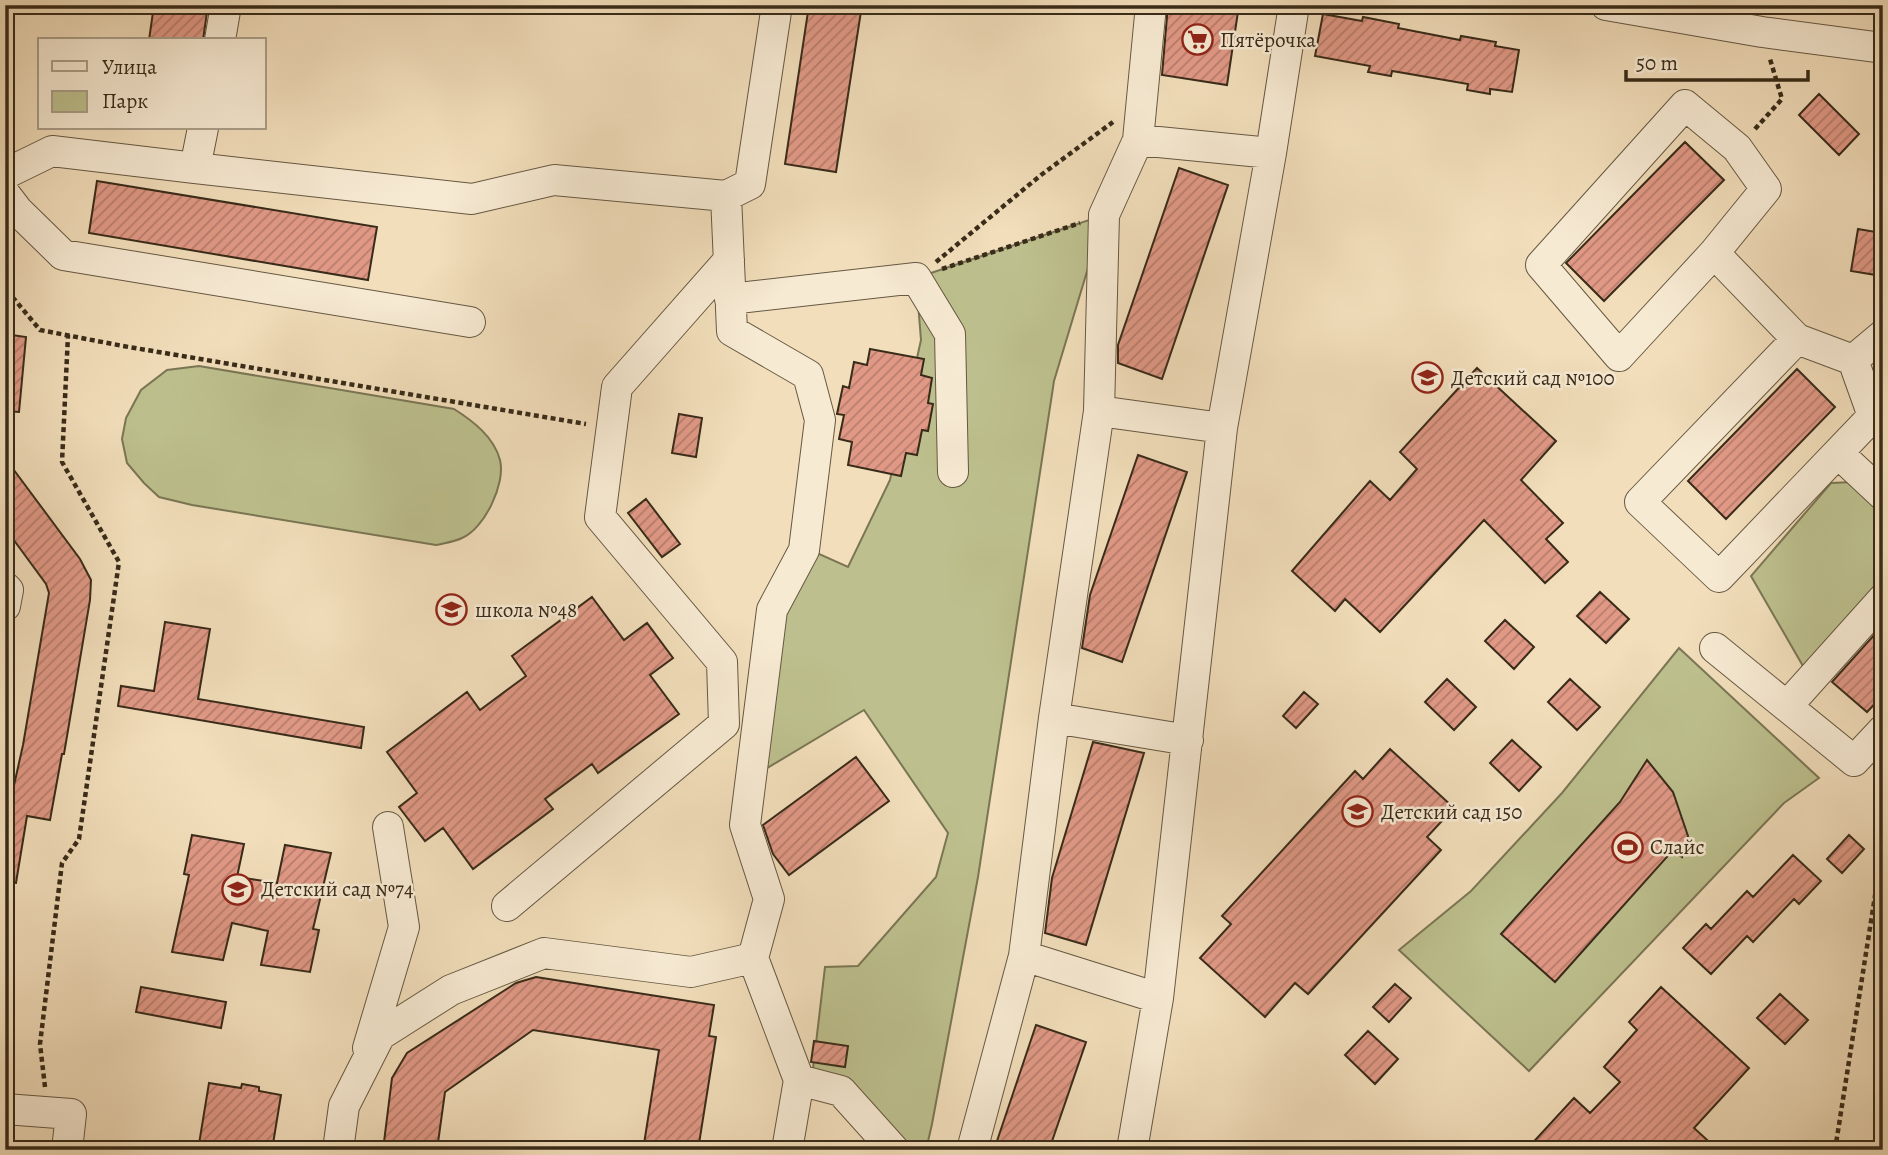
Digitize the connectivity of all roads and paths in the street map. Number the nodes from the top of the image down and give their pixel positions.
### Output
1 (226, 5) edge
2 (777, 5) edge
3 (1151, 5) edge
4 (1294, 5) edge
5 (1606, 5) edge
6 (1762, 32) junction
7 (220, 38) edge
8 (1883, 48) edge
9 (1142, 100) junction
10 (203, 130) edge
11 (1139, 141) junction
12 (1737, 148) junction
13 (1271, 153) junction
14 (195, 168) junction
15 (5, 174) edge
16 (726, 197) junction
17 (12, 203) edge
18 (1104, 215) junction
19 (1714, 253) junction
20 (729, 260) junction
21 (916, 278) junction
22 (730, 299) junction
23 (470, 322) dead end
24 (68, 335) junction
25 (1883, 335) edge
26 (1797, 339) junction
27 (1853, 360) junction
28 (1099, 411) junction
29 (611, 428) junction
30 (1222, 428) junction
31 (1838, 453) junction
32 (953, 472) dead end
33 (1883, 495) edge
34 (5, 587) edge
35 (1883, 598) edge
36 (5, 606) edge
37 (1715, 648) dead end
38 (1787, 706) junction
39 (1054, 718) junction
40 (1883, 730) edge
41 (1188, 740) junction
42 (388, 827) dead end
43 (1883, 845) edge
44 (507, 906) dead end
45 (1024, 956) junction
46 (753, 958) junction
47 (1158, 998) junction
48 (360, 1075) junction
49 (799, 1080) junction
50 (5, 1109) edge
51 (49, 1113) junction
52 (67, 1150) edge
53 (338, 1150) edge
54 (787, 1150) edge
55 (894, 1150) edge
56 (972, 1150) edge
57 (1132, 1150) edge
58 (1835, 1150) edge

1 - 7 street
2 - 16 street
3 - 9 street
4 - 13 street
5 - 6 street
6 - 8 street
6 - 12 path
9 - 11 street
9 - 21 path
10 - 14 street
11 - 13 street
11 - 18 street
12 - 19 street
12 - 19 street
13 - 30 street
14 - 15 street
14 - 16 street
16 - 20 street
17 - 23 street
17 - 24 path
18 - 21 path
18 - 28 street
19 - 26 street
20 - 22 street
20 - 29 street
21 - 22 street
21 - 32 street
22 - 46 street
24 - 29 path
24 - 51 path
25 - 27 street
26 - 27 street
26 - 31 street
27 - 31 street
28 - 30 street
28 - 39 street
29 - 44 street
30 - 41 street
31 - 33 street
34 - 36 street
35 - 38 street
37 - 38 street
38 - 40 street
39 - 41 street
39 - 45 street
41 - 47 street
42 - 48 street
43 - 58 path
45 - 47 street
45 - 56 street
46 - 48 street
46 - 49 street
47 - 57 street
48 - 53 street
49 - 54 street
49 - 55 street
50 - 51 street
51 - 52 street

